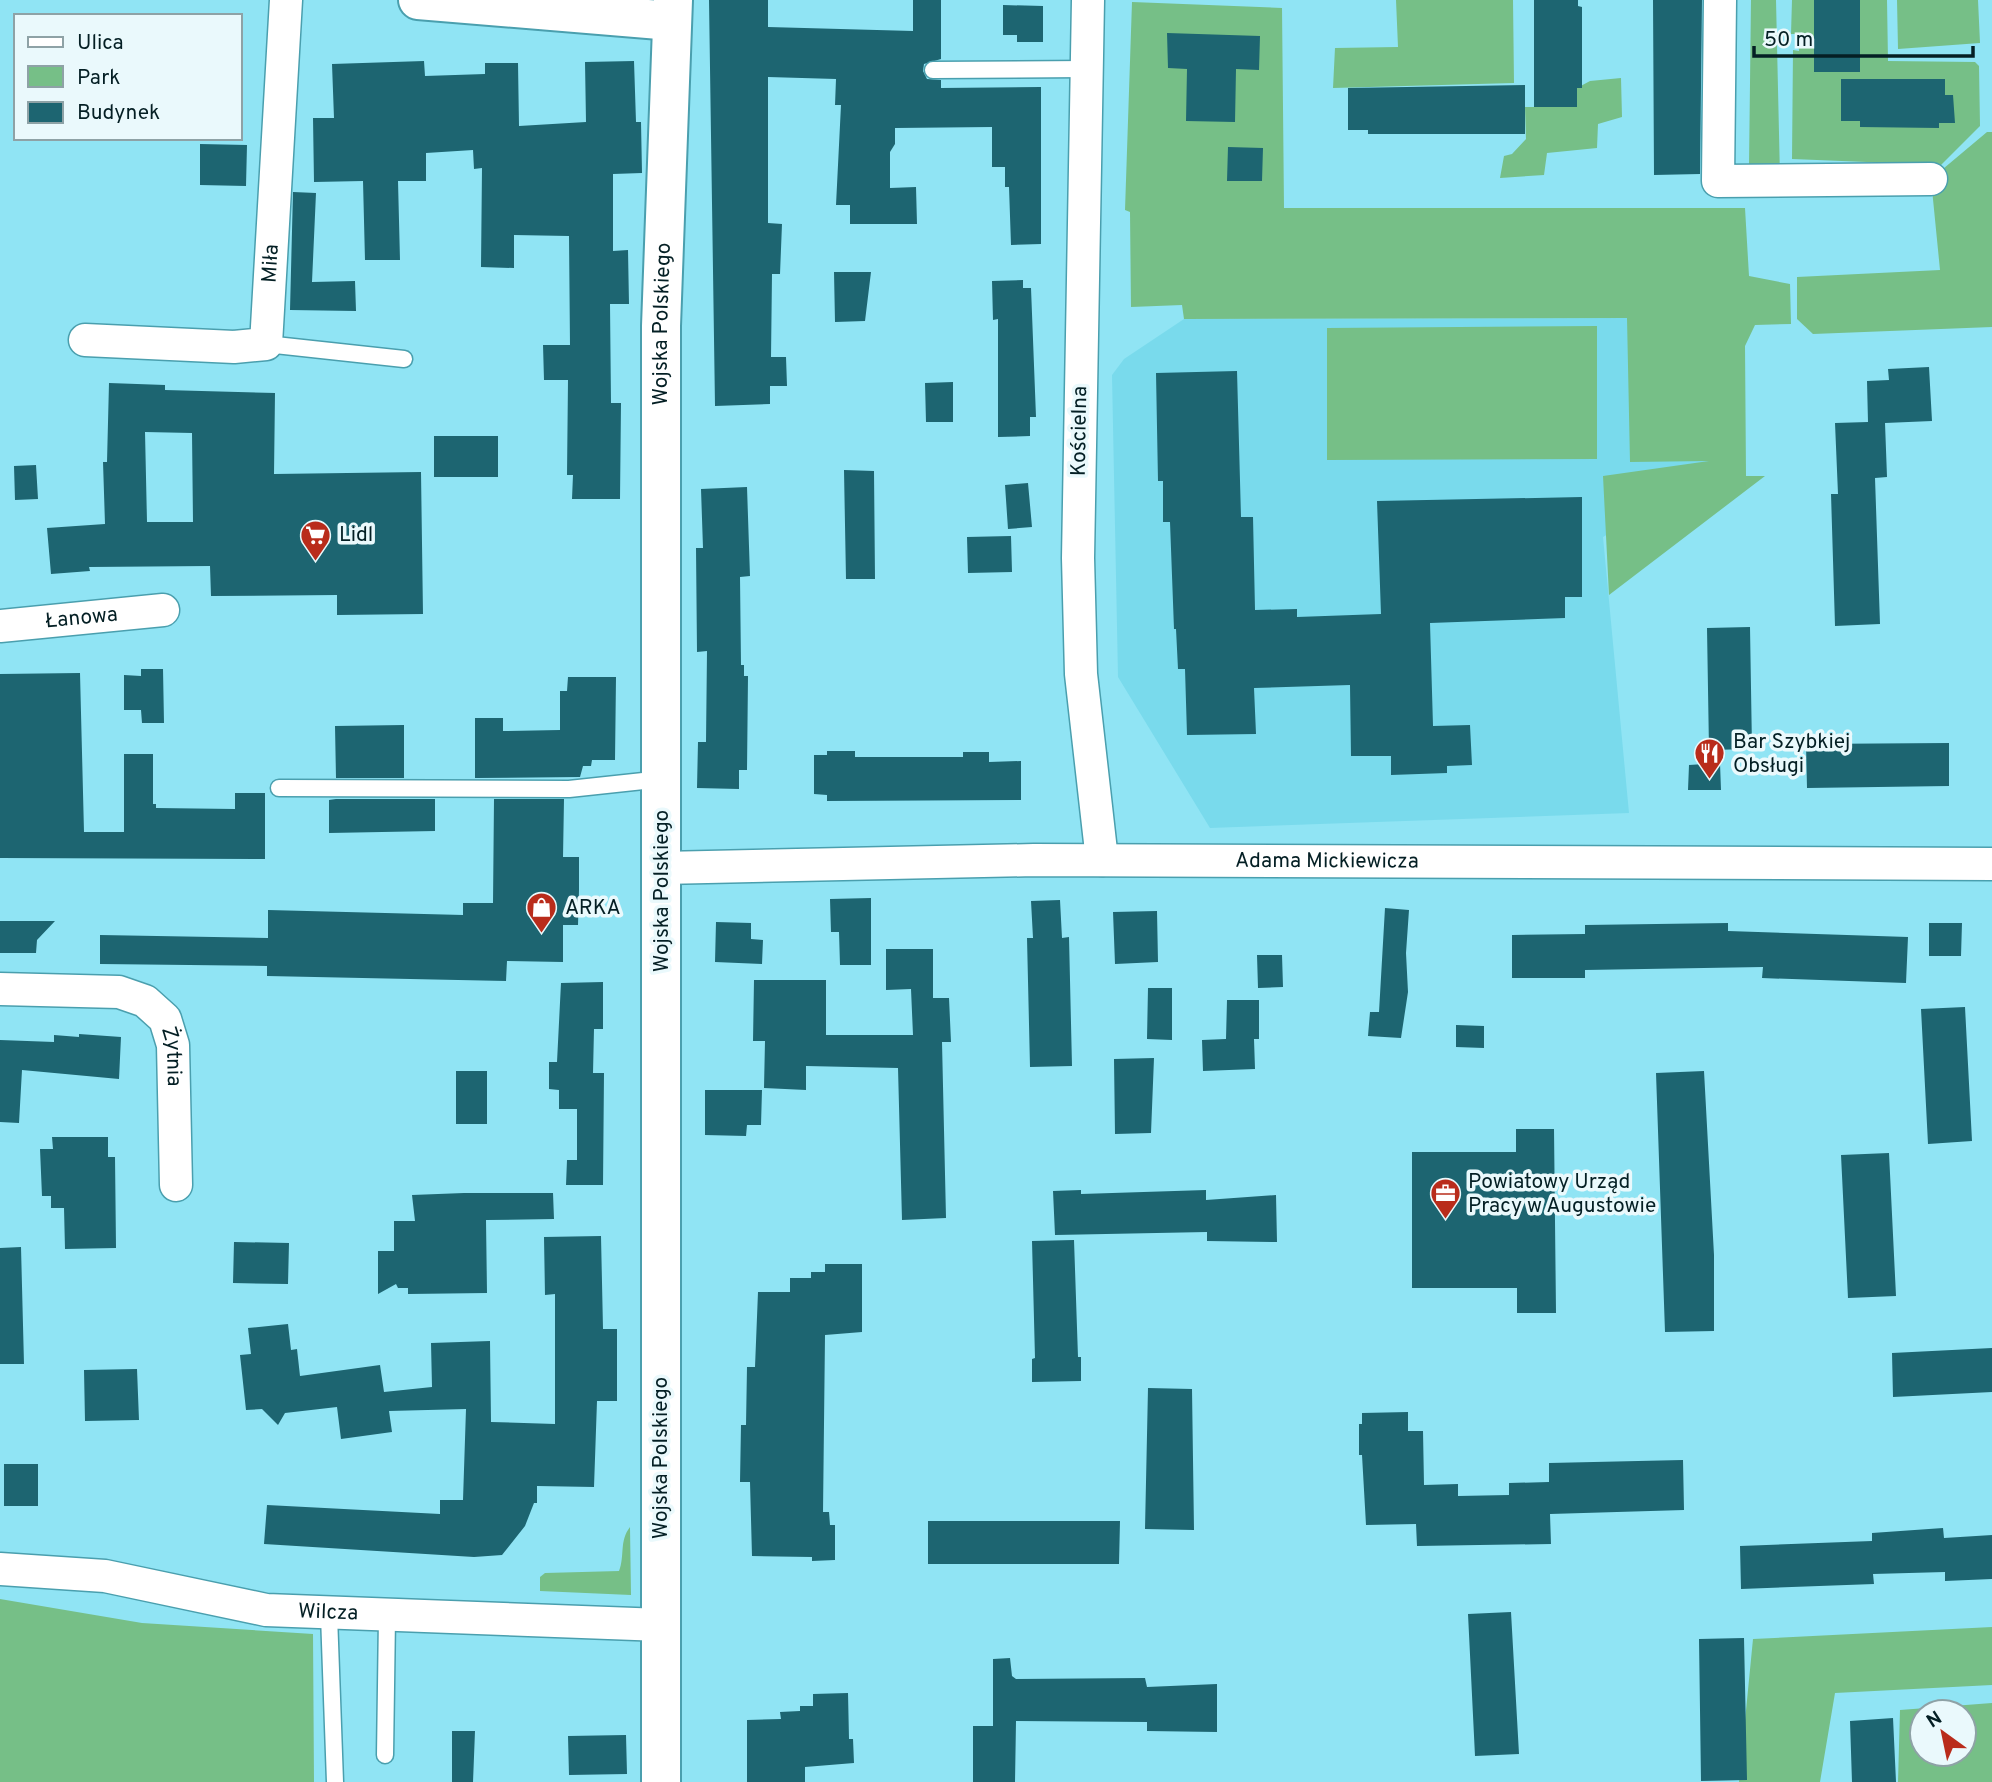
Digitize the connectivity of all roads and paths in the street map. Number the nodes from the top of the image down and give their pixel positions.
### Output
1 (286, 0) edge
2 (418, 0) edge
3 (1088, 0) edge
4 (1720, 0) edge
5 (672, 10) edge
6 (1087, 69) junction
7 (933, 70) dead end
8 (1931, 180) dead end
9 (85, 340) dead end
10 (266, 344) junction
11 (404, 359) dead end
12 (163, 610) dead end
13 (0, 626) edge
14 (662, 779) junction
15 (279, 788) dead end
16 (1102, 860) junction
17 (1992, 864) edge
18 (662, 868) junction
19 (0, 989) edge
20 (176, 1185) dead end
21 (0, 1569) edge
22 (329, 1615) junction
23 (387, 1617) junction
24 (662, 1625) junction
25 (386, 1755) dead end
26 (335, 1782) edge
27 (661, 1782) edge

1 - 10 street, Miła
2 - 5 street
3 - 6 street, Kościelna
4 - 8 street
5 - 14 street, Wojska Polskiego
6 - 7 lane
6 - 16 street, Kościelna
9 - 10 street
10 - 11 lane
12 - 13 street, Łanowa
14 - 15 lane
14 - 18 street, Wojska Polskiego
16 - 17 street, Adama Mickiewicza
16 - 18 street, Adama Mickiewicza
18 - 24 street, Wojska Polskiego
19 - 20 street, Żytnia
21 - 22 street, Wilcza
22 - 23 street, Wilcza
22 - 26 lane
23 - 24 street, Wilcza
23 - 25 lane
24 - 27 street, Wojska Polskiego

